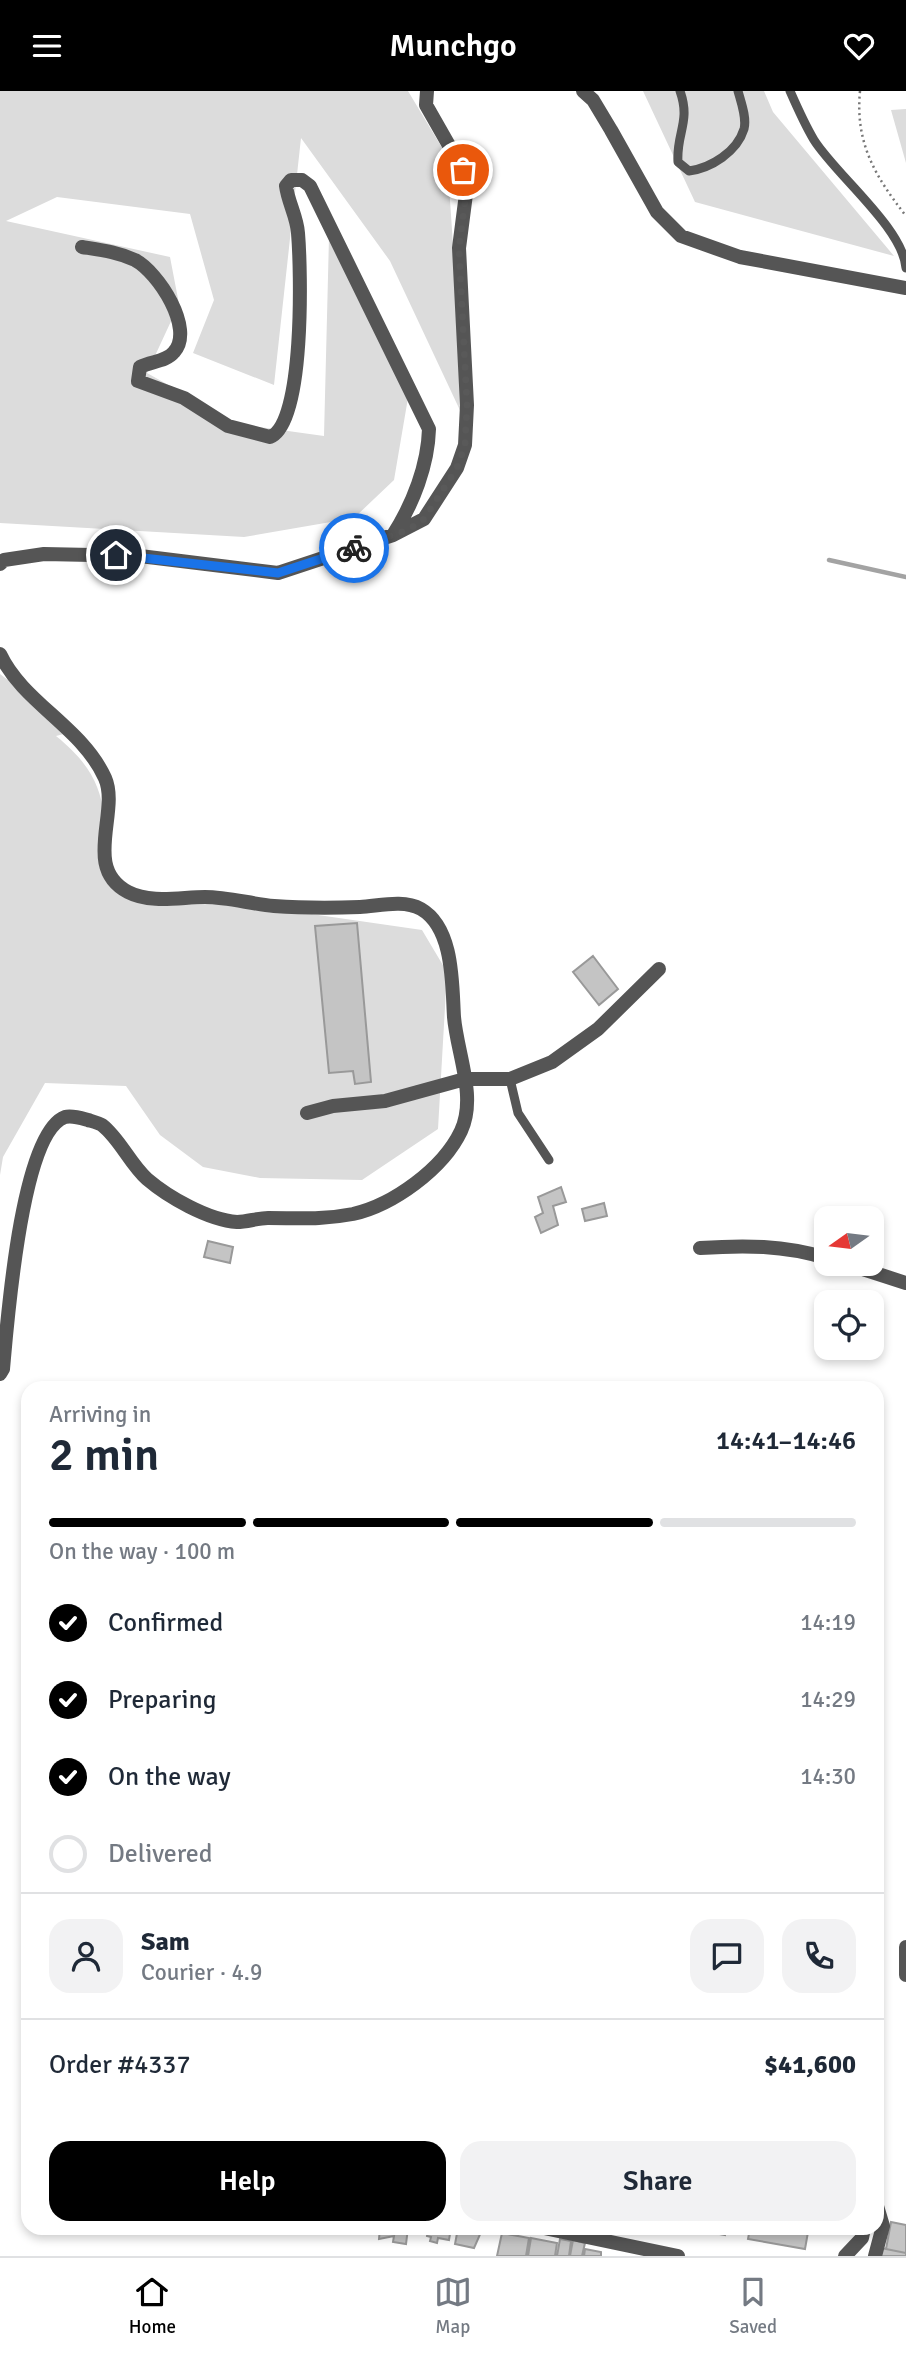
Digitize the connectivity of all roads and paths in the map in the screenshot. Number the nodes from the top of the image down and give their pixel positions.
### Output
1 (427, 91) edge
2 (583, 91) edge
3 (680, 91) edge
4 (738, 91) edge
5 (790, 91) edge
6 (859, 91) edge
7 (906, 216) edge
8 (82, 247) dead end
9 (906, 268) edge
10 (906, 288) edge
11 (393, 535) junction
12 (0, 563) edge
13 (0, 655) edge
14 (659, 969) dead end
15 (465, 1079) junction
16 (510, 1079) junction
17 (307, 1113) dead end
18 (549, 1160) dead end
19 (700, 1248) dead end
20 (814, 1254) edge
21 (884, 1276) edge
22 (906, 1283) edge
23 (0, 1374) edge
24 (906, 1947) edge
25 (906, 1973) edge
26 (578, 2235) edge
27 (863, 2235) edge
28 (881, 2235) edge
29 (678, 2256) edge
30 (845, 2256) edge
31 (875, 2256) edge

1 - 11 street
2 - 10 street
3 - 4 lane
5 - 9 lane
6 - 7 path
8 - 11 street
11 - 12 street
13 - 15 street
14 - 16 street
15 - 16 street
15 - 17 street
15 - 23 street
16 - 18 lane
19 - 20 street
21 - 22 street
24 - 25 street
26 - 29 street
27 - 30 street
28 - 31 street

